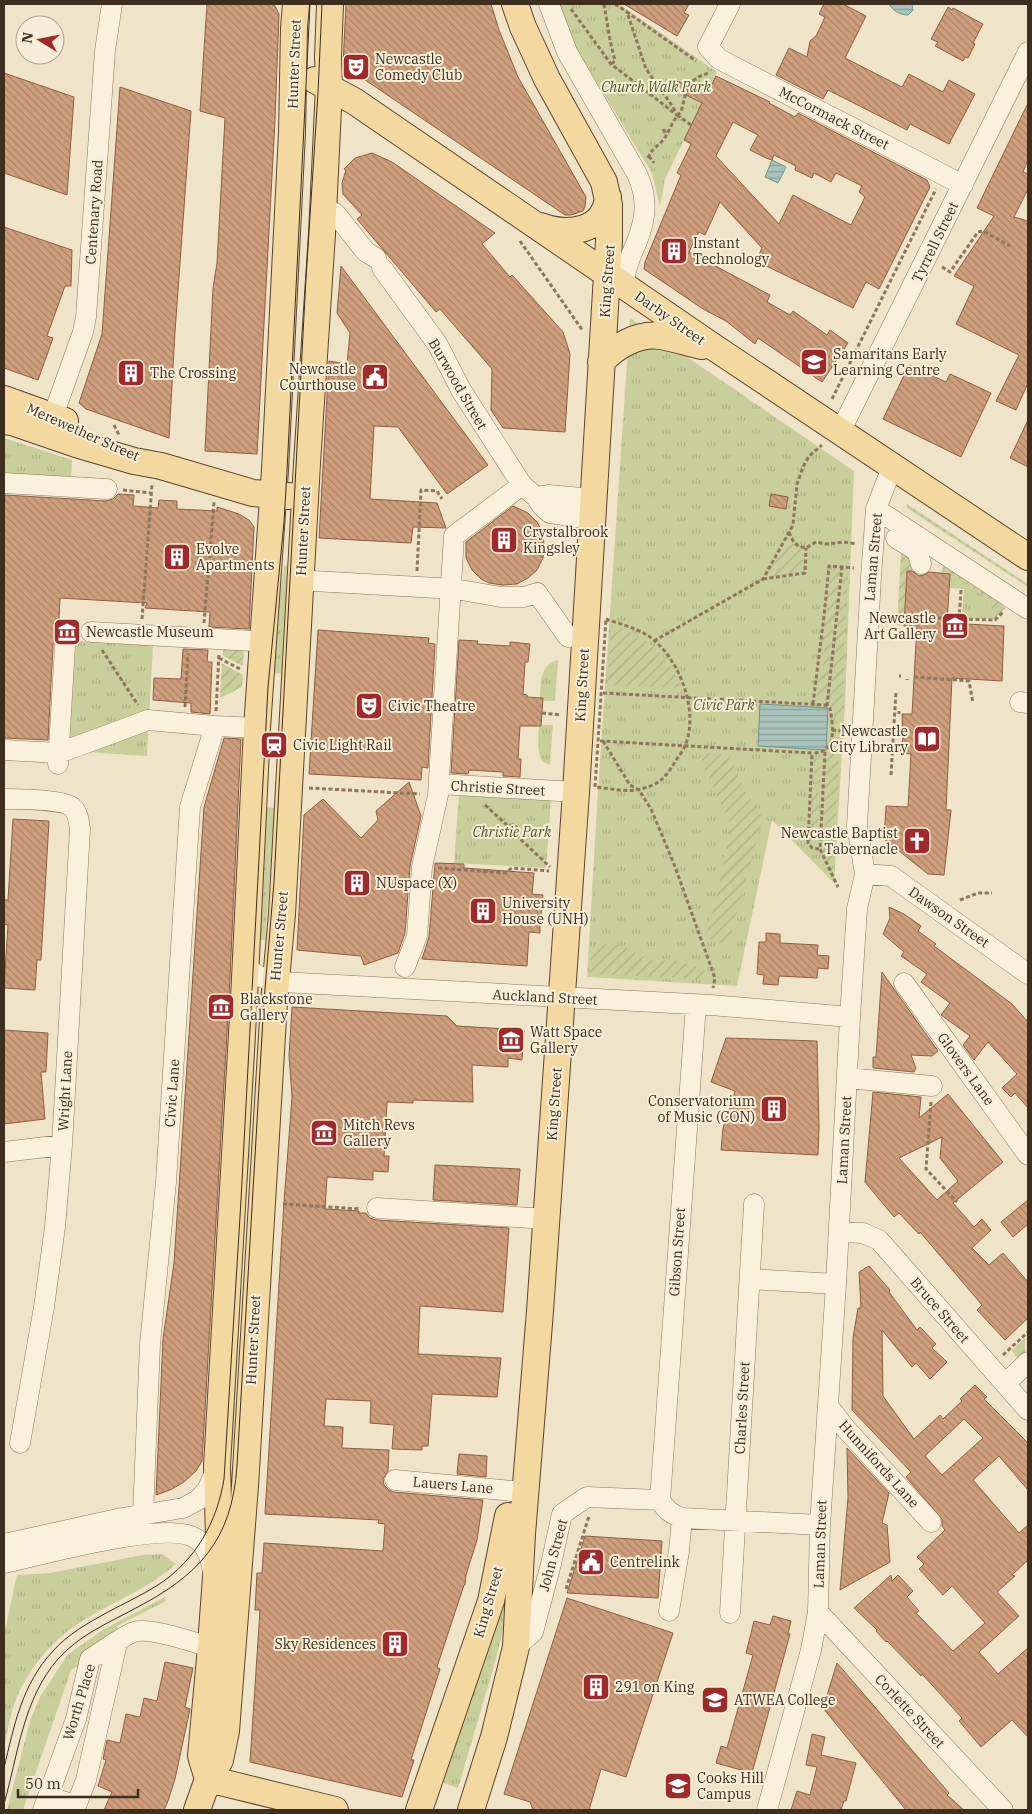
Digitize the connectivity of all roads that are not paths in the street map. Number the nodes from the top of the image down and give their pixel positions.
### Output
1 (112, 4) edge
2 (296, 4) edge
3 (330, 4) edge
4 (515, 4) edge
5 (549, 4) edge
6 (730, 4) edge
7 (1028, 52) edge
8 (294, 55) junction
9 (329, 88) junction
10 (292, 125) junction
11 (963, 184) junction
12 (608, 197) junction
13 (335, 213) dead end
14 (526, 232) junction
15 (616, 280) junction
16 (715, 348) junction
17 (601, 362) junction
18 (4, 399) edge
19 (4, 421) edge
20 (50, 425) junction
21 (831, 438) junction
22 (892, 467) junction
23 (4, 483) edge
24 (107, 489) road end
25 (523, 492) junction
26 (273, 495) junction
27 (305, 497) junction
28 (592, 509) junction
29 (875, 517) junction
30 (1028, 557) edge
31 (921, 564) dead end
32 (313, 581) dead end
33 (450, 587) junction
34 (1028, 609) edge
35 (90, 632) road end
36 (568, 638) dead end
37 (253, 641) dead end
38 (65, 646) dead end
39 (257, 728) junction
40 (212, 733) junction
41 (4, 750) edge
42 (58, 759) junction
43 (439, 790) junction
44 (585, 790) junction
45 (4, 799) edge
46 (865, 874) junction
47 (246, 965) junction
48 (405, 967) dead end
49 (1028, 970) edge
50 (276, 981) junction
51 (904, 983) dead end
52 (562, 998) junction
53 (703, 1005) junction
54 (850, 1017) junction
55 (847, 1078) junction
56 (932, 1086) road end
57 (62, 1146) junction
58 (4, 1152) edge
59 (1028, 1154) edge
60 (754, 1204) dead end
61 (377, 1208) road end
62 (547, 1220) junction
63 (839, 1232) junction
64 (750, 1279) junction
65 (836, 1284) junction
66 (1028, 1362) edge
67 (1005, 1384) junction
68 (534, 1388) junction
69 (828, 1406) junction
70 (1028, 1410) edge
71 (20, 1444) dead end
72 (217, 1466) junction
73 (395, 1480) dead end
74 (512, 1491) junction
75 (660, 1500) junction
76 (143, 1510) junction
77 (682, 1518) junction
78 (736, 1522) junction
79 (931, 1522) dead end
80 (820, 1525) junction
81 (4, 1544) edge
82 (4, 1563) edge
83 (214, 1587) junction
84 (669, 1610) dead end
85 (818, 1612) junction
86 (730, 1613) dead end
87 (117, 1643) junction
88 (516, 1646) junction
89 (211, 1648) junction
90 (208, 1779) junction
91 (45, 1803) edge
92 (197, 1810) edge
93 (335, 1810) edge
94 (419, 1810) edge
95 (471, 1810) edge
96 (767, 1810) edge
97 (1003, 1810) edge

1 - 20 street, Centenary Road
2 - 8 main road, Hunter Street
3 - 9 main road, Hunter Street
4 - 12 main road, King Street
5 - 15 street, King Street
6 - 11 street, McCormack Street
7 - 11 street, Tyrrell Street
8 - 9 main road, Darby Street
8 - 10 main road, Hunter Street
9 - 10 main road, Hunter Street
9 - 14 main road, Darby Street
9 - 27 main road, Hunter Street
10 - 26 main road, Hunter Street
11 - 21 street, Tyrrell Street
12 - 14 main road
12 - 15 main road, King Street
13 - 25 street, Burwood Street
14 - 15 main road, Darby Street
15 - 16 main road, Darby Street
15 - 17 main road, King Street
16 - 17 main road
16 - 21 main road, Darby Street
17 - 28 main road, King Street
18 - 20 main road, Merewether Street
19 - 20 main road, Merewether Street
20 - 26 main road, Merewether Street
21 - 22 main road, Darby Street
22 - 29 street, Laman Street
22 - 30 main road, Darby Street
23 - 24 street
25 - 28 street
25 - 33 street, Christie Street
26 - 27 main road, Merewether Street
26 - 39 main road, Hunter Street
27 - 50 main road, Hunter Street
28 - 44 main road, King Street
29 - 31 street
29 - 34 street
29 - 46 street, Laman Street
32 - 33 street
33 - 36 street
33 - 43 street, Christie Street
35 - 37 street
38 - 42 street
39 - 40 street
39 - 47 main road, Hunter Street
40 - 42 street
40 - 76 street, Civic Lane
41 - 42 street
43 - 44 street, Christie Street
43 - 48 street
44 - 52 main road, King Street
45 - 57 street, Wright Lane
46 - 49 street, Dawson Street
46 - 54 street, Laman Street
47 - 50 street, Auckland Street
47 - 72 main road, Hunter Street
50 - 52 street, Auckland Street
50 - 90 main road, Hunter Street
51 - 59 street, Glovers Lane
52 - 53 street, Auckland Street
52 - 62 main road, King Street
53 - 54 street, Auckland Street
53 - 75 street, Gibson Street
54 - 55 street, Laman Street
55 - 56 street
55 - 63 street, Laman Street
57 - 58 street
57 - 71 street, Wright Lane
60 - 64 street, Charles Street
61 - 62 street
62 - 68 main road, King Street
63 - 65 street, Laman Street
63 - 67 street, Bruce Street
64 - 65 street
64 - 78 street, Charles Street
65 - 69 street, Laman Street
66 - 67 street
67 - 70 street, Bruce Street
68 - 74 main road, King Street
68 - 88 main road, King Street
69 - 79 street, Hunnifords Lane
69 - 80 street, Laman Street
72 - 76 street
72 - 83 main road, Hunter Street
73 - 74 street, Lauers Lane
74 - 94 main road, King Street
75 - 77 street
75 - 88 street, John Street
76 - 81 street
77 - 78 street
77 - 84 street
78 - 80 street
78 - 86 street, Charles Street
80 - 85 street, Laman Street
82 - 83 street
83 - 89 main road, Hunter Street
85 - 96 street, Laman Street
85 - 97 street, Corlette Street
87 - 89 street, Worth Place
87 - 91 street, Worth Place
87 - 91 street
88 - 95 main road, King Street
89 - 90 main road, Hunter Street
90 - 92 main road, Hunter Street
90 - 93 main road

